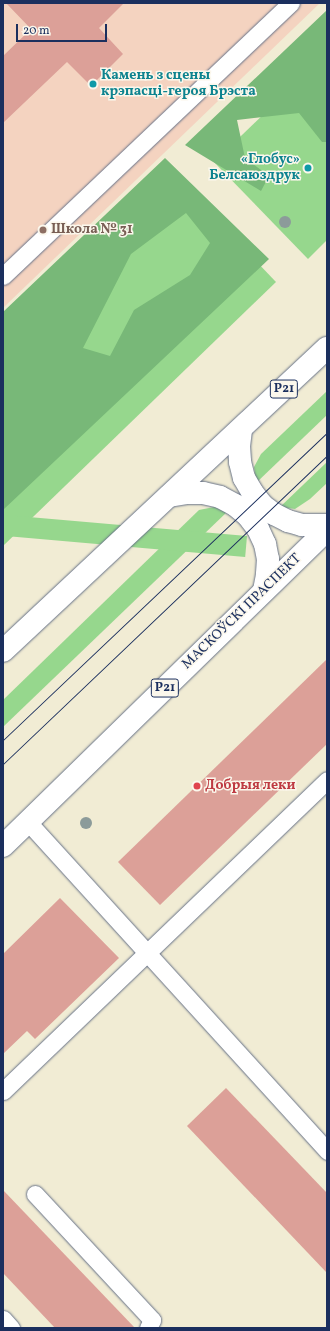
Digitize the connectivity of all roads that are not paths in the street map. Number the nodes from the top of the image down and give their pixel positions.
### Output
1 (291, 3) edge
2 (3, 276) edge
3 (327, 348) edge
4 (241, 430) junction
5 (169, 496) junction
6 (327, 525) edge
7 (327, 530) edge
8 (264, 591) junction
9 (3, 651) edge
10 (327, 780) edge
11 (28, 822) junction
12 (3, 846) edge
13 (147, 953) junction
14 (3, 1091) edge
15 (327, 1151) edge
16 (35, 1194) dead end
17 (3, 1319) edge
18 (11, 1328) edge
19 (148, 1328) edge

1 - 2 lane
3 - 4 main road, Р21
4 - 5 main road, Р21
4 - 6 main road
5 - 8 main road
5 - 9 main road, Р21
7 - 8 main road, МАСКОЎСКІ ПРАСПЕКТ / Р21
8 - 11 main road, МАСКОЎСКІ ПРАСПЕКТ / Р21
10 - 13 lane
11 - 12 main road, МАСКОЎСКІ ПРАСПЕКТ / Р21
11 - 13 lane
13 - 14 lane
13 - 15 lane
16 - 19 lane
17 - 18 lane

